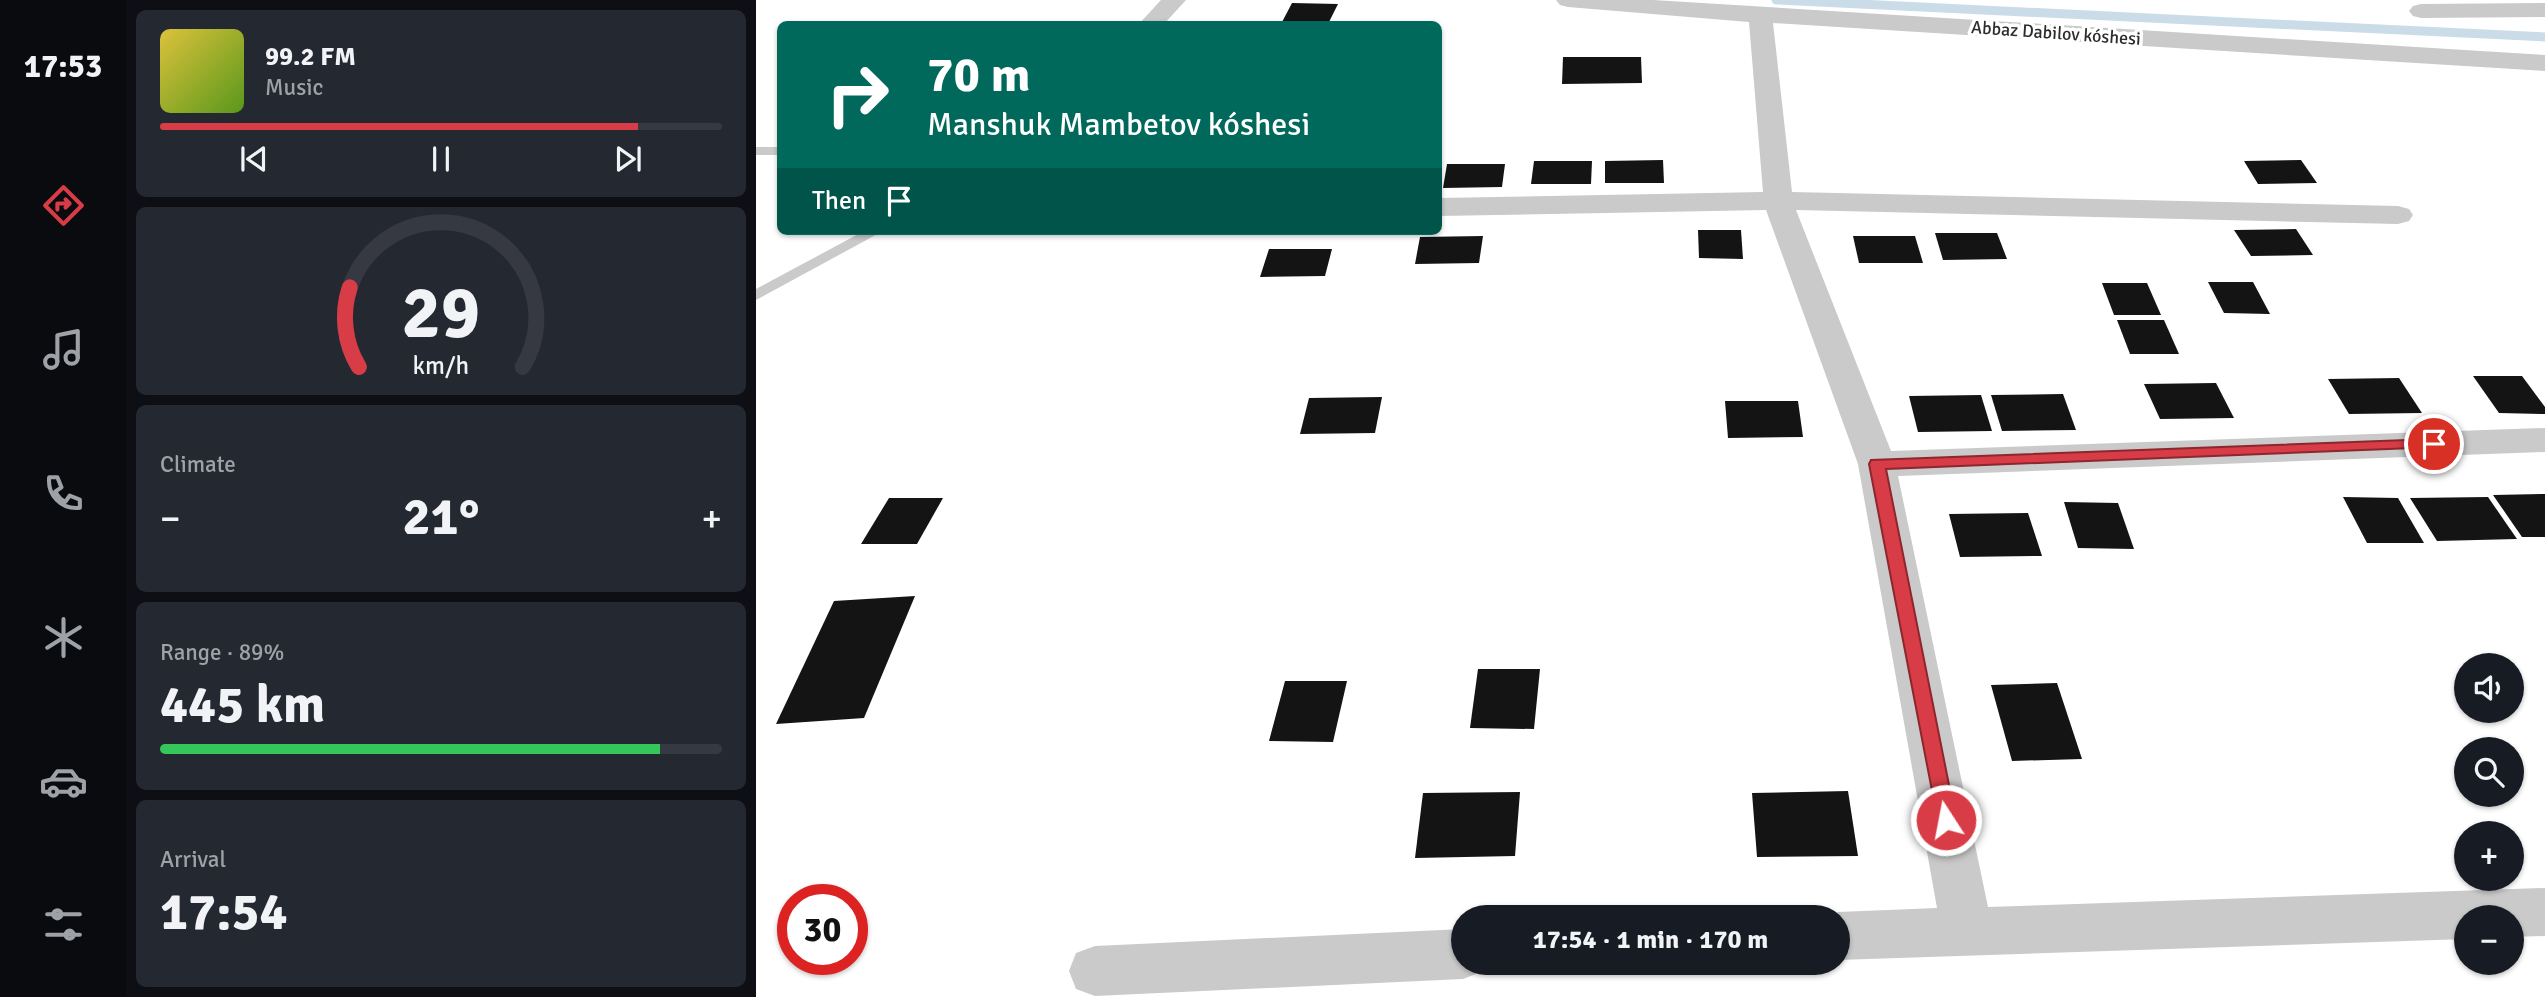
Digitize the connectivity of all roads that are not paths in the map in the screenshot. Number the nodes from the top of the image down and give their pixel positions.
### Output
1 (1174, 0) edge
2 (1568, 0) edge
3 (2545, 10) edge
4 (2421, 11) dead end
5 (1760, 15) junction
6 (1154, 21) edge
7 (2545, 63) edge
8 (777, 150) edge
9 (756, 151) edge
10 (1778, 201) junction
11 (1442, 207) edge
12 (2398, 215) dead end
13 (868, 235) edge
14 (756, 295) edge
15 (2545, 440) edge
16 (1877, 464) junction
17 (2545, 912) edge
18 (1967, 930) junction
19 (1850, 935) edge
20 (1451, 955) edge
21 (1095, 971) dead end

1 - 6 street
2 - 5 street, Abbaz Dabilov kóshesi
3 - 4 street
5 - 7 street, Abbaz Dabilov kóshesi
5 - 10 street
8 - 9 lane
10 - 11 street
10 - 12 street
10 - 16 street
13 - 14 lane
15 - 16 street
16 - 18 street
17 - 18 street
18 - 19 street
20 - 21 street

